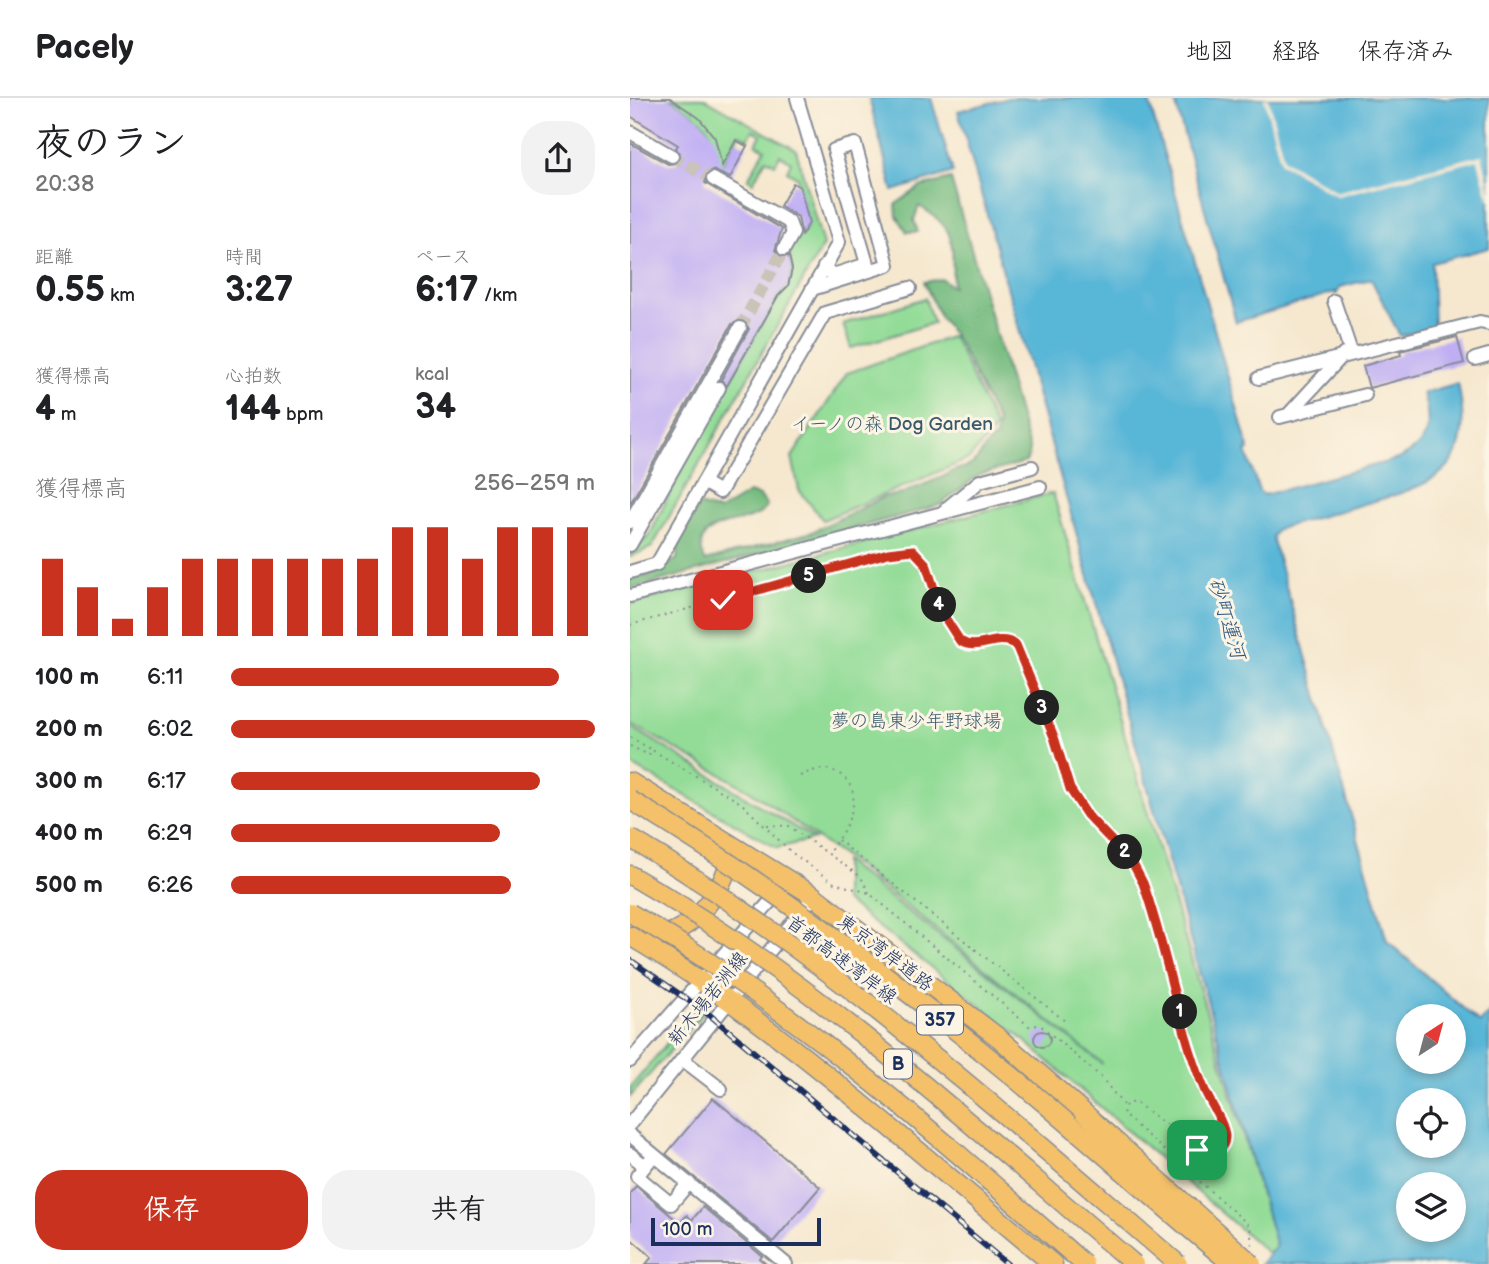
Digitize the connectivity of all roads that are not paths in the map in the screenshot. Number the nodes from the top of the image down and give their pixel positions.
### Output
1 (797, 98) edge
2 (630, 132) edge
3 (673, 156) tunnel mouth
4 (713, 179) tunnel mouth
5 (785, 249) tunnel mouth
6 (824, 267) junction
7 (910, 288) dead end
8 (812, 289) junction
9 (1334, 301) dead end
10 (1489, 324) edge
11 (740, 328) tunnel mouth
12 (1348, 353) junction
13 (1489, 355) edge
14 (1475, 359) dead end
15 (1259, 377) dead end
16 (719, 388) dead end
17 (1365, 394) dead end
18 (1032, 467) dead end
19 (705, 479) junction
20 (1040, 487) dead end
21 (632, 510) edge
22 (944, 510) junction
23 (630, 522) edge
24 (630, 545) edge
25 (630, 572) edge
26 (630, 596) edge
27 (630, 782) edge
28 (630, 800) edge
29 (630, 838) edge
30 (726, 839) junction
31 (790, 879) junction
32 (636, 880) edge
33 (814, 896) junction
34 (630, 913) edge
35 (630, 927) edge
36 (630, 936) edge
37 (700, 978) junction
38 (731, 999) junction
39 (682, 1059) junction
40 (630, 1061) edge
41 (721, 1089) dead end
42 (630, 1124) edge
43 (630, 1135) edge
44 (630, 1154) edge
45 (654, 1155) junction
46 (645, 1166) junction
47 (689, 1183) junction
48 (786, 1264) edge
49 (1053, 1264) edge
50 (1084, 1264) edge
51 (1134, 1264) edge
52 (1178, 1264) edge
53 (1232, 1264) edge
54 (1252, 1264) edge

1 - 6 street
2 - 3 street
4 - 5 street
6 - 8 street
6 - 8 street
7 - 19 street
8 - 19 street
9 - 12 street
10 - 12 street
11 - 21 street
12 - 15 street
12 - 17 street
13 - 14 street
16 - 24 street
18 - 22 street
19 - 25 street
20 - 22 street
21 - 23 street
22 - 26 street
27 - 30 highway, 357
28 - 53 highway, 東京湾岸道路 / 357, bridge
29 - 52 highway, 首都高速湾岸線 / B, bridge
30 - 31 highway, 357
30 - 35 highway
31 - 33 highway, 357
31 - 37 street, 新木場若洲線
32 - 51 highway, B, bridge
33 - 38 street, 新木場若洲線
33 - 54 highway, 357, bridge
34 - 50 highway, bridge
36 - 37 highway
37 - 38 highway
37 - 40 street, 新木場若洲線
38 - 39 street, 新木場若洲線
38 - 49 highway
39 - 41 street
39 - 42 street, 新木場若洲線
43 - 45 street
44 - 46 street
45 - 46 street
45 - 47 street
46 - 47 street
47 - 48 street

